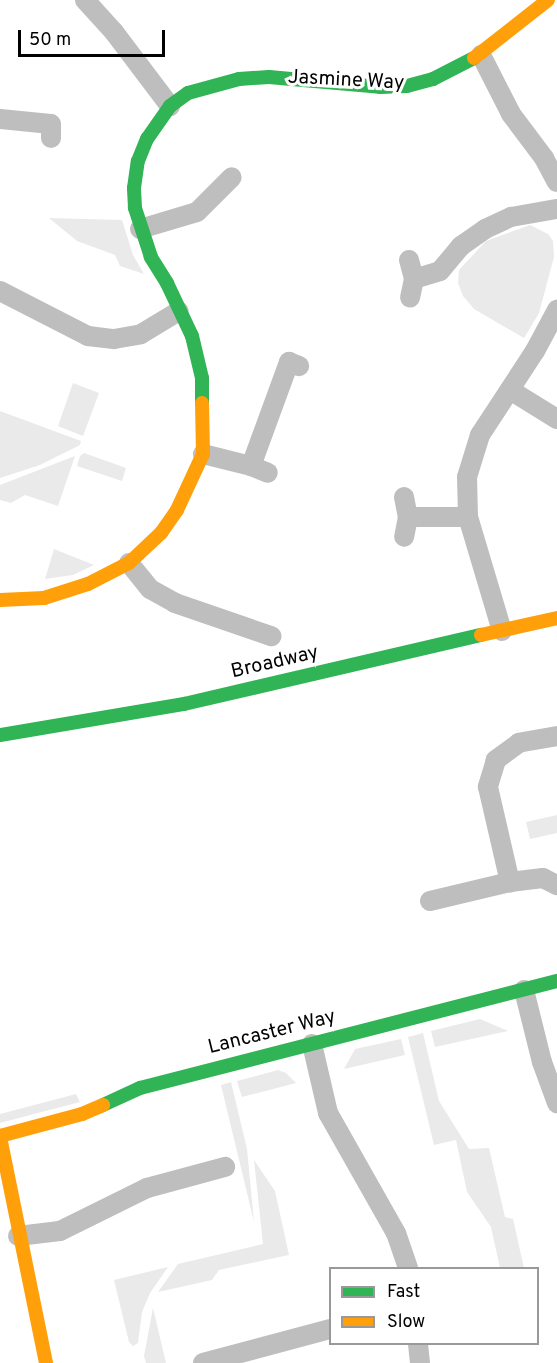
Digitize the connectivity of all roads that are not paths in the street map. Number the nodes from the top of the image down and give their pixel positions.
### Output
1 (85, 0) edge
2 (548, 0) edge
3 (481, 55) junction
4 (170, 106) junction
5 (0, 119) edge
6 (52, 123) dead end
7 (557, 182) edge
8 (228, 187) dead end
9 (557, 209) edge
10 (140, 229) junction
11 (409, 260) dead end
12 (0, 291) edge
13 (557, 310) edge
14 (179, 311) junction
15 (299, 366) dead end
16 (510, 390) junction
17 (557, 419) edge
18 (203, 454) junction
19 (404, 497) dead end
20 (468, 517) junction
21 (408, 518) junction
22 (404, 537) dead end
23 (129, 563) junction
24 (0, 600) edge
25 (557, 618) edge
26 (502, 631) junction
27 (271, 636) dead end
28 (0, 735) edge
29 (557, 736) edge
30 (510, 882) junction
31 (557, 885) edge
32 (430, 901) dead end
33 (557, 981) edge
34 (524, 990) junction
35 (312, 1044) junction
36 (557, 1103) edge
37 (0, 1136) edge
38 (225, 1167) dead end
39 (18, 1236) junction
40 (407, 1267) edge
41 (329, 1329) edge
42 (418, 1345) edge
43 (46, 1363) edge
44 (203, 1363) edge
45 (420, 1363) edge

1 - 4 street
2 - 3 street, Jasmine Way
3 - 4 street, Jasmine Way
3 - 7 street
4 - 10 street
5 - 6 street
8 - 10 street
9 - 11 street
10 - 14 street
12 - 14 street
13 - 16 street
14 - 18 street
15 - 18 street
16 - 17 street
16 - 20 street
18 - 23 street
19 - 21 street
20 - 21 street
20 - 26 street
21 - 22 street
23 - 24 street
23 - 27 street
25 - 26 street, Broadway
26 - 28 street, Broadway
29 - 30 street
30 - 31 street
30 - 32 street
33 - 34 street, Lancaster Way
34 - 35 street, Lancaster Way
34 - 36 street
35 - 37 street, Lancaster Way
35 - 40 street
37 - 39 street
38 - 39 street
39 - 43 street
41 - 44 street
42 - 45 street

